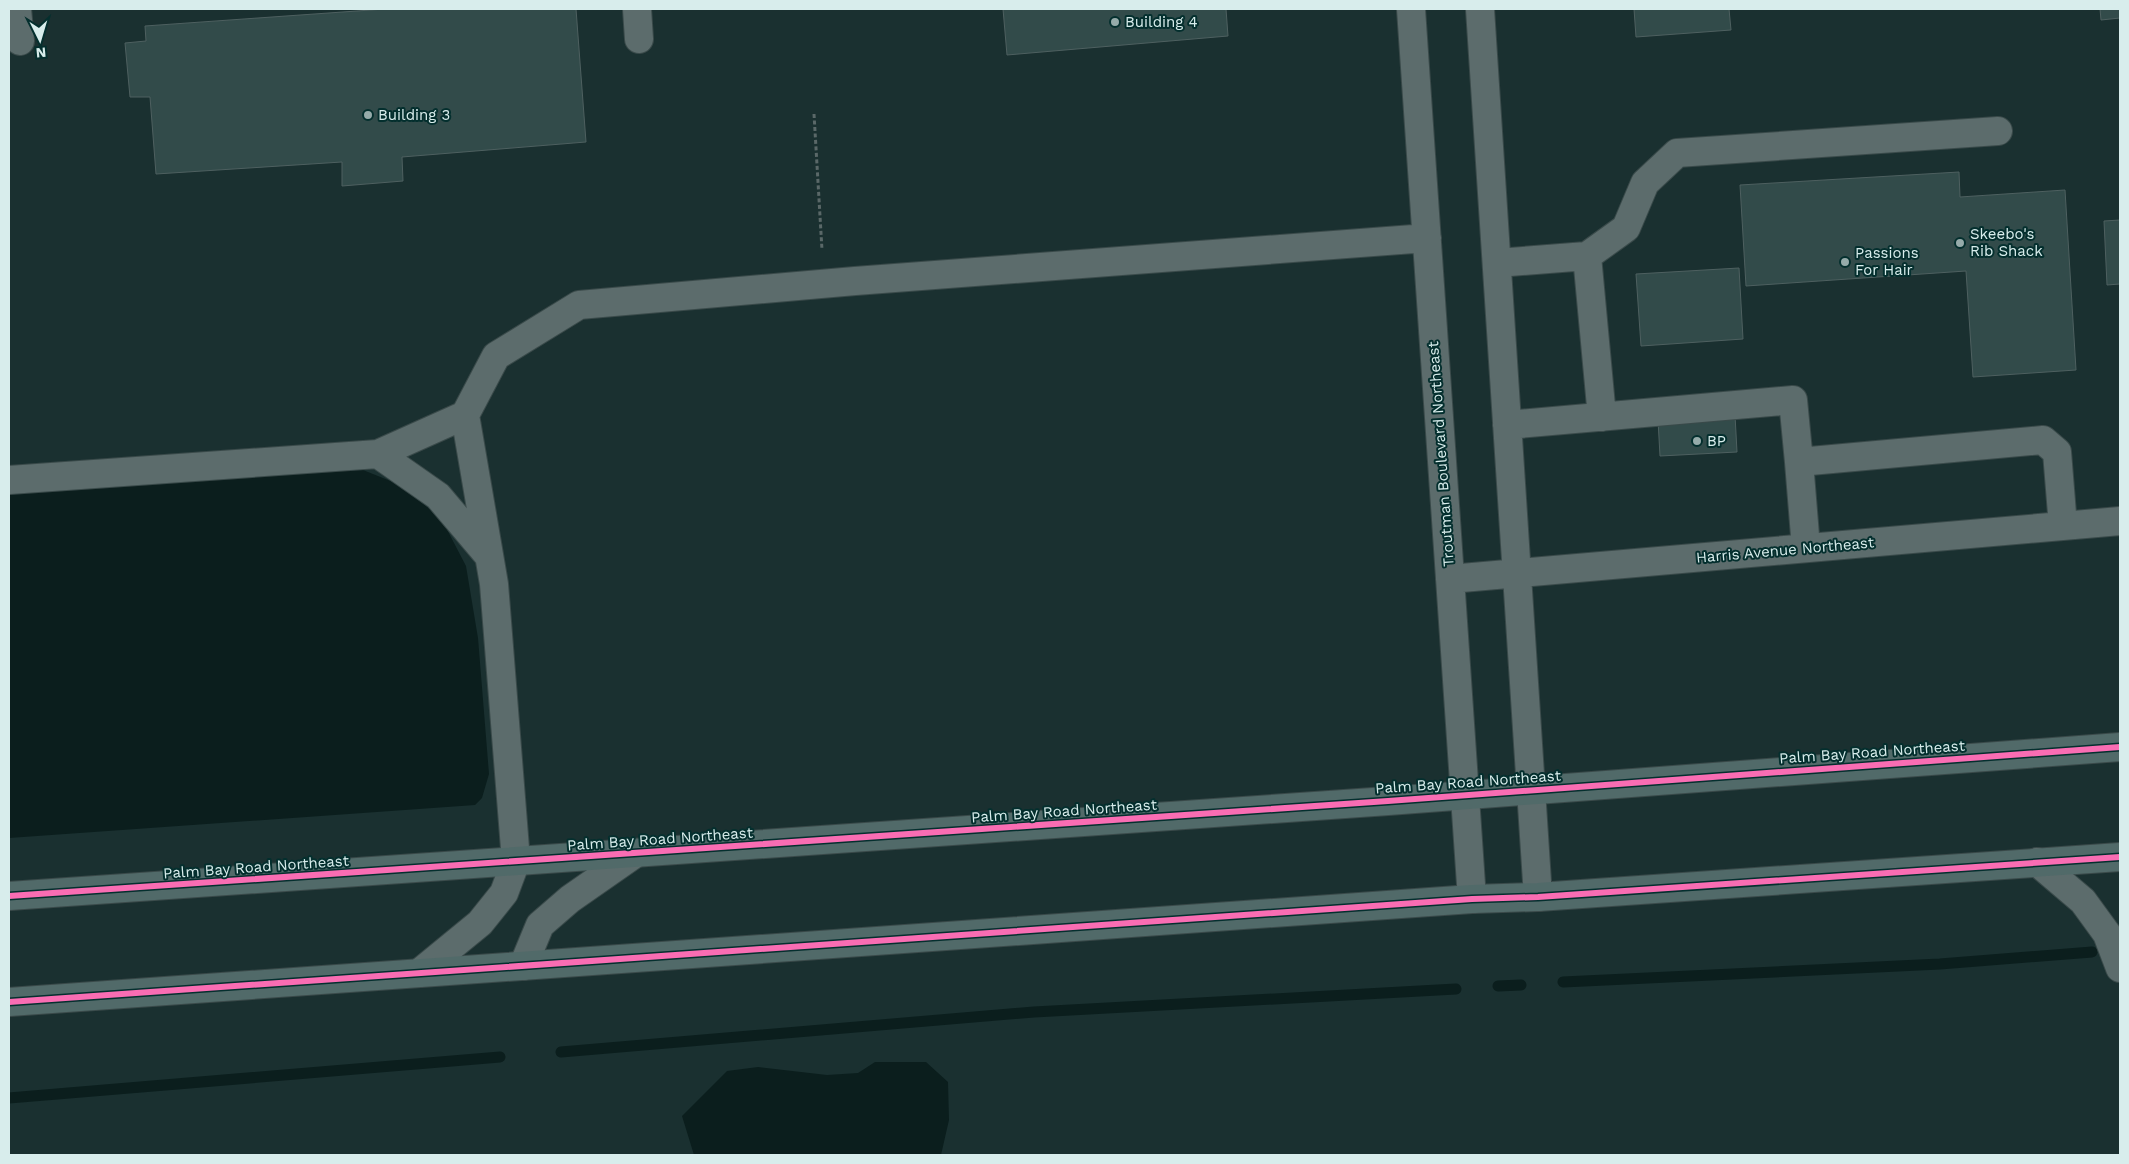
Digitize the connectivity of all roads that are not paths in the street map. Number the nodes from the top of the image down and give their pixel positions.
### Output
1 (17, 9) edge
2 (637, 9) edge
3 (1411, 9) edge
4 (1480, 9) edge
5 (639, 39) dead end
6 (20, 41) dead end
7 (1998, 131) dead end
8 (1427, 238) junction
9 (1587, 256) junction
10 (1497, 263) junction
11 (465, 415) junction
12 (1602, 417) junction
13 (1507, 425) junction
14 (378, 454) junction
15 (1799, 462) junction
16 (9, 480) edge
17 (2120, 521) edge
18 (2063, 526) junction
19 (1806, 548) junction
20 (489, 556) junction
21 (1517, 573) junction
22 (1450, 579) junction
23 (2120, 747) edge
24 (1531, 790) junction
25 (1464, 796) junction
26 (636, 853) junction
27 (2120, 857) edge
28 (516, 861) junction
29 (2037, 862) junction
30 (9, 896) edge
31 (1538, 897) junction
32 (1472, 899) junction
33 (523, 966) junction
34 (2120, 968) edge
35 (419, 974) junction
36 (9, 1002) edge

1 - 6 street
2 - 5 street
3 - 8 street, Troutman Boulevard Northeast
4 - 10 street
7 - 9 street
8 - 11 street
8 - 22 street, Troutman Boulevard Northeast
9 - 10 street
9 - 12 street
10 - 13 street
11 - 14 street
11 - 20 street
12 - 13 street
12 - 15 street
13 - 21 street
14 - 16 street
14 - 20 street
15 - 18 street
15 - 19 street
17 - 18 street, Harris Avenue Northeast
18 - 19 street, Harris Avenue Northeast
19 - 21 street, Harris Avenue Northeast
20 - 28 street
21 - 22 street, Harris Avenue Northeast
21 - 24 street
22 - 25 street, Troutman Boulevard Northeast
23 - 24 main road, Palm Bay Road Northeast
24 - 25 main road, Palm Bay Road Northeast
24 - 31 street
25 - 26 main road, Palm Bay Road Northeast
25 - 32 street, Troutman Boulevard Northeast
26 - 28 main road, Palm Bay Road Northeast
26 - 33 street
27 - 29 main road
28 - 30 main road, Palm Bay Road Northeast
28 - 35 street
29 - 31 main road
29 - 34 street
31 - 32 main road
32 - 33 main road
33 - 35 main road
35 - 36 main road

